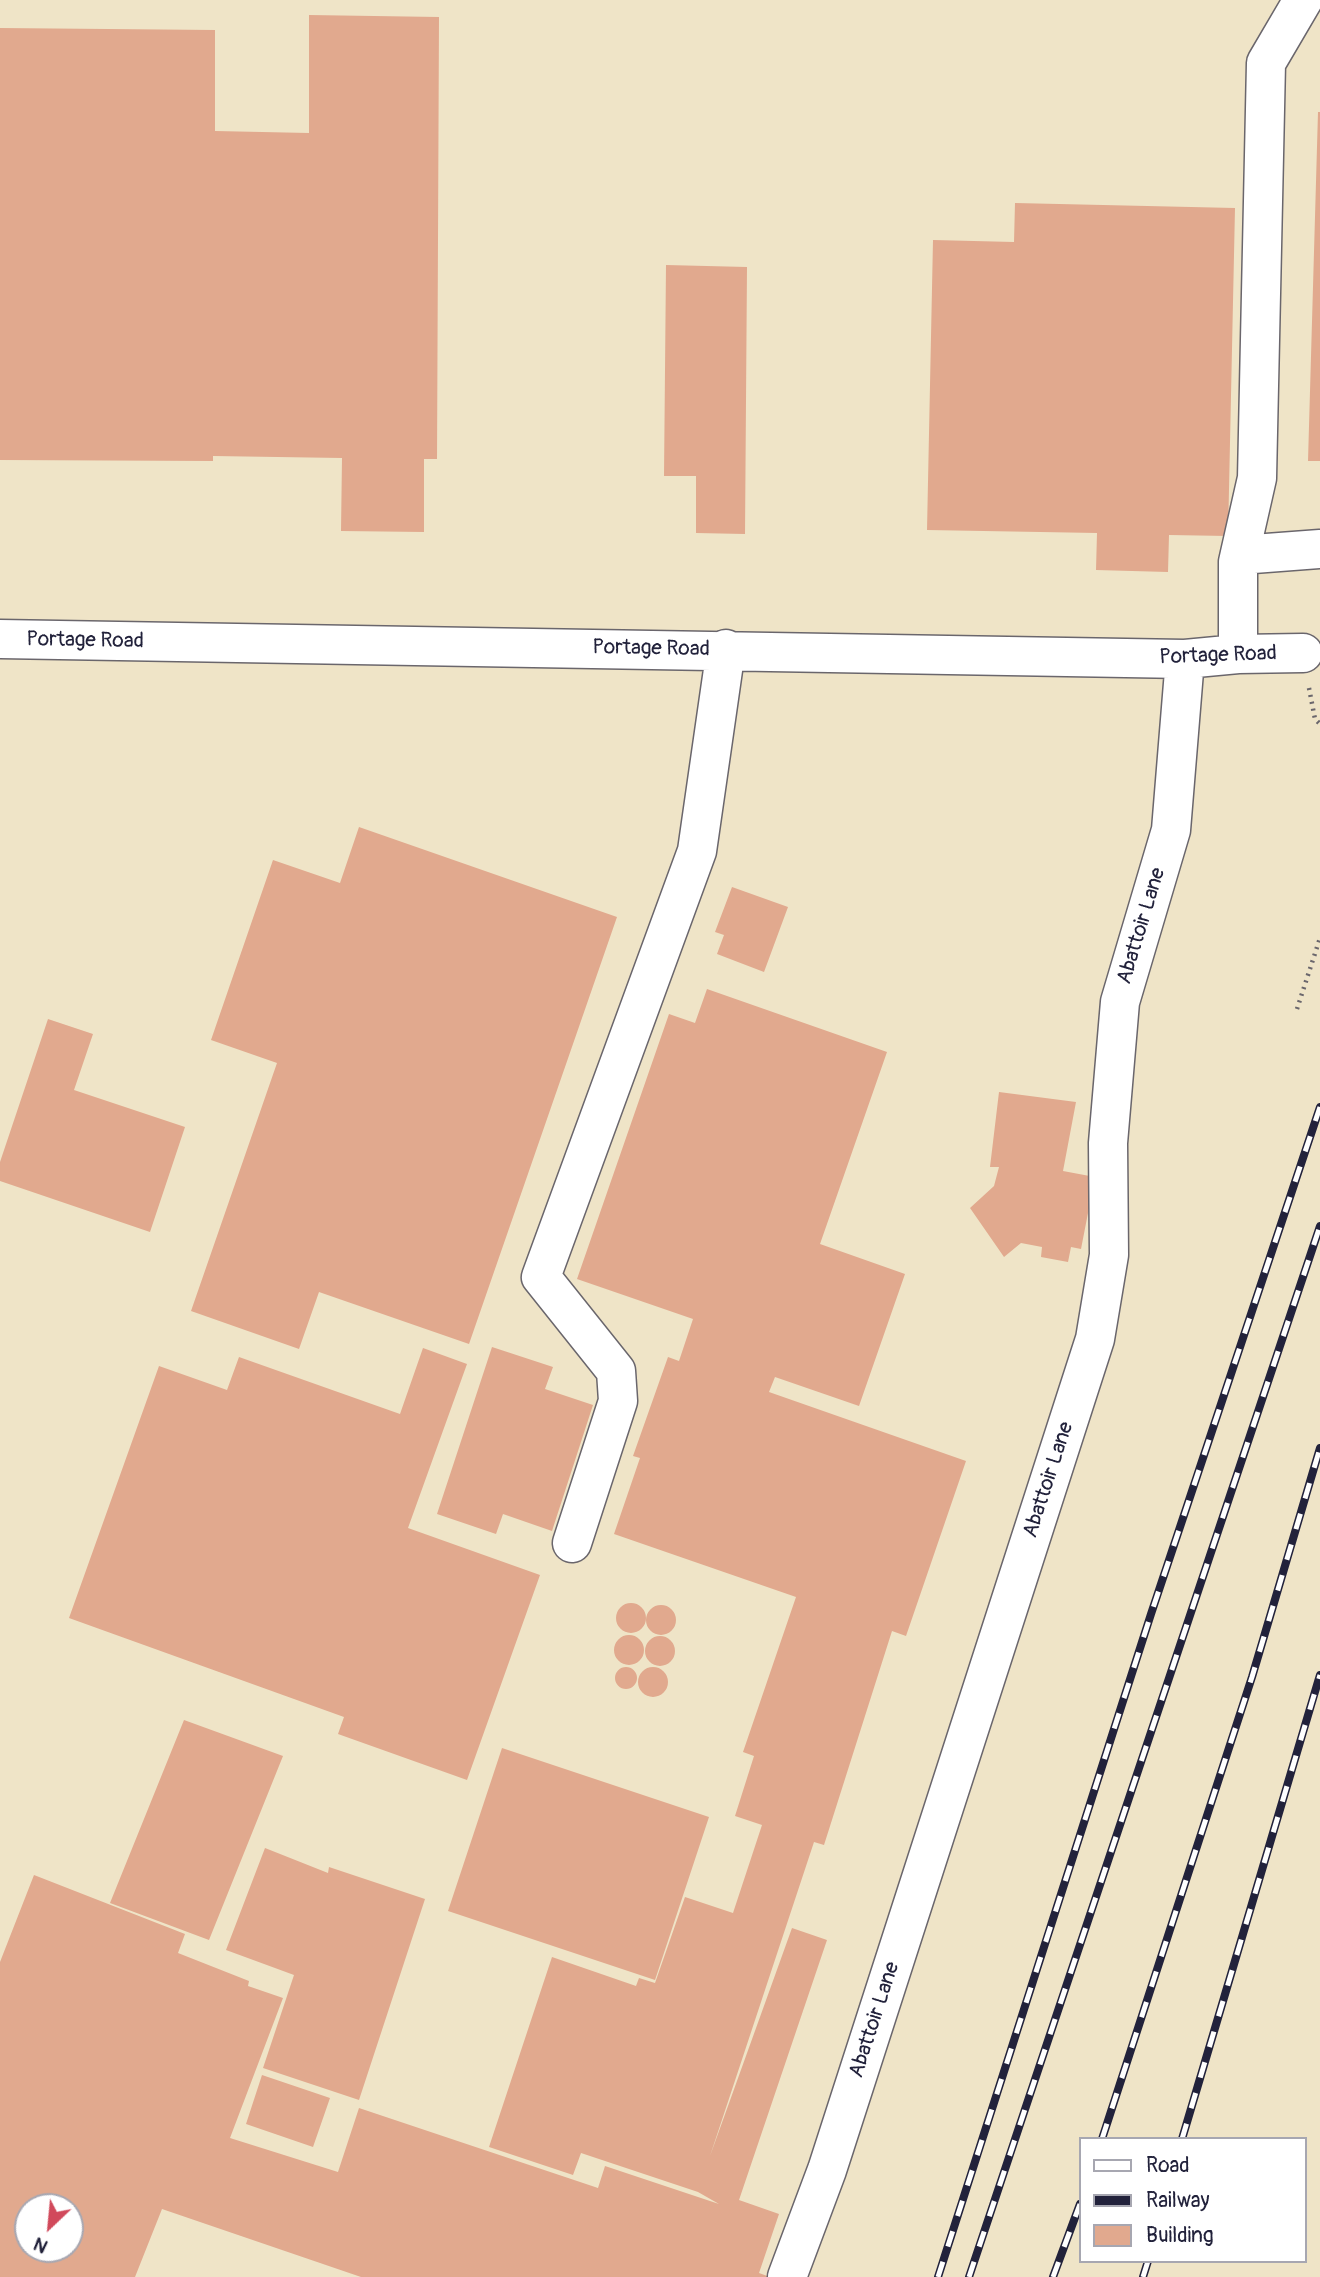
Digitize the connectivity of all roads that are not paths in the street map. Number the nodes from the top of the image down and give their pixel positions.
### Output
1 (1303, 0) edge
2 (1320, 549) edge
3 (1240, 555) junction
4 (0, 639) edge
5 (726, 649) junction
6 (1303, 653) dead end
7 (1238, 654) junction
8 (1185, 659) junction
9 (572, 1543) dead end
10 (787, 2277) edge

1 - 3 street
2 - 3 street
3 - 7 street
4 - 5 street, Portage Road
5 - 8 street, Portage Road
5 - 9 street
6 - 7 street, Portage Road
7 - 8 street, Portage Road
8 - 10 street, Abattoir Lane

